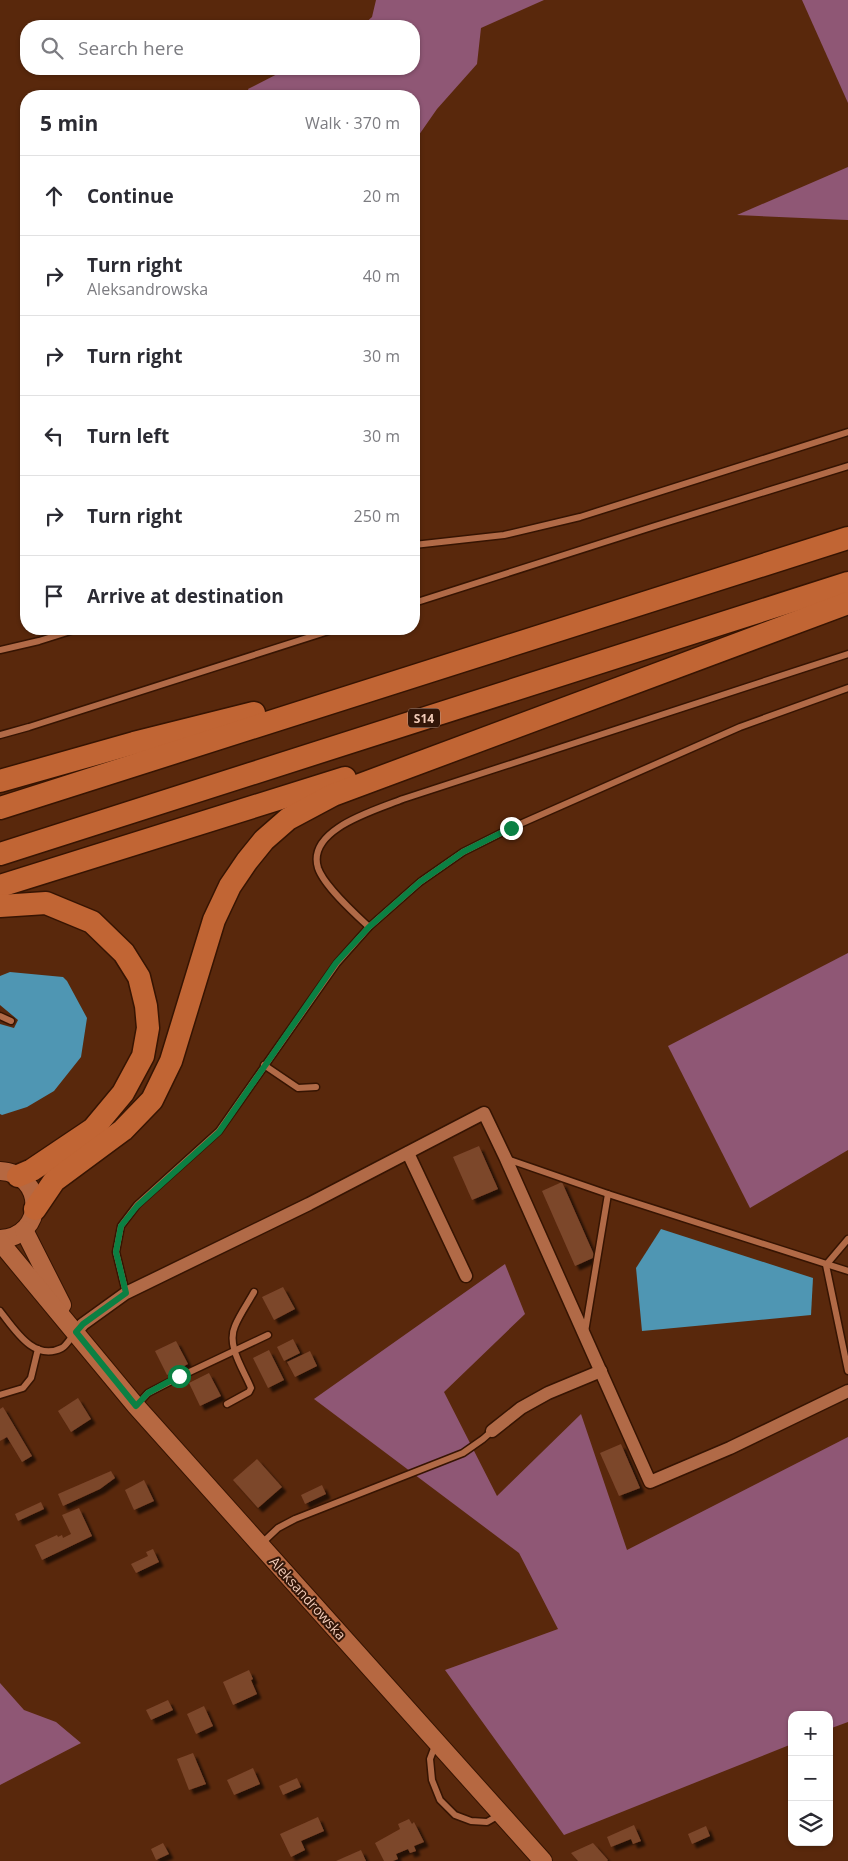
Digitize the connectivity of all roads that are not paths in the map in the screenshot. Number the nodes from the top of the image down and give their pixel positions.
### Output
1 (848, 432) edge
2 (848, 466) edge
3 (848, 538) edge
4 (420, 544) edge
5 (848, 583) edge
6 (420, 601) edge
7 (848, 603) edge
8 (58, 635) edge
9 (316, 635) edge
10 (0, 650) edge
11 (848, 654) edge
12 (394, 682) junction
13 (848, 688) edge
14 (566, 708) junction
15 (0, 735) edge
16 (0, 781) edge
17 (0, 808) edge
18 (0, 854) edge
19 (0, 886) edge
20 (0, 906) edge
21 (369, 927) junction
22 (0, 1016) edge
23 (11, 1021) dead end
24 (264, 1065) junction
25 (316, 1087) dead end
26 (408, 1153) junction
27 (506, 1159) junction
28 (9, 1173) edge
29 (608, 1194) junction
30 (35, 1210) junction
31 (24, 1230) junction
32 (848, 1239) edge
33 (0, 1240) edge
34 (826, 1265) junction
35 (848, 1271) edge
36 (466, 1276) dead end
37 (254, 1292) dead end
38 (126, 1293) junction
39 (0, 1311) edge
40 (76, 1332) junction
41 (268, 1335) dead end
42 (585, 1335) junction
43 (38, 1349) junction
44 (235, 1351) junction
45 (601, 1371) junction
46 (848, 1371) edge
47 (848, 1391) edge
48 (0, 1395) edge
49 (227, 1404) dead end
50 (136, 1406) junction
51 (492, 1431) joint
52 (260, 1545) junction
53 (436, 1742) junction
54 (501, 1814) junction
55 (543, 1861) edge

1 - 4 lane
2 - 6 lane
3 - 12 highway
5 - 18 highway, S14
7 - 14 highway
8 - 10 lane
9 - 15 lane
11 - 21 lane
12 - 16 highway
12 - 17 highway
13 - 21 lane
14 - 19 highway
14 - 30 highway
20 - 28 highway
21 - 24 lane
22 - 23 lane
24 - 25 lane
24 - 38 lane
26 - 27 street
26 - 36 street
26 - 38 street
27 - 29 lane
27 - 42 street
28 - 30 main road
29 - 34 lane
29 - 42 lane
30 - 31 main road
31 - 33 main road
31 - 40 main road, Aleksandrowska
32 - 34 lane
33 - 40 main road, Aleksandrowska
34 - 35 lane
34 - 46 lane
37 - 44 lane
38 - 40 street
39 - 43 lane
40 - 43 lane
40 - 50 main road, Aleksandrowska
41 - 44 lane
42 - 45 street
43 - 48 lane
44 - 49 lane
44 - 50 lane
45 - 47 street
45 - 51 street
50 - 52 main road, Aleksandrowska
51 - 52 lane
52 - 53 main road, Aleksandrowska
53 - 54 main road, Aleksandrowska
53 - 54 lane
54 - 55 main road, Aleksandrowska

